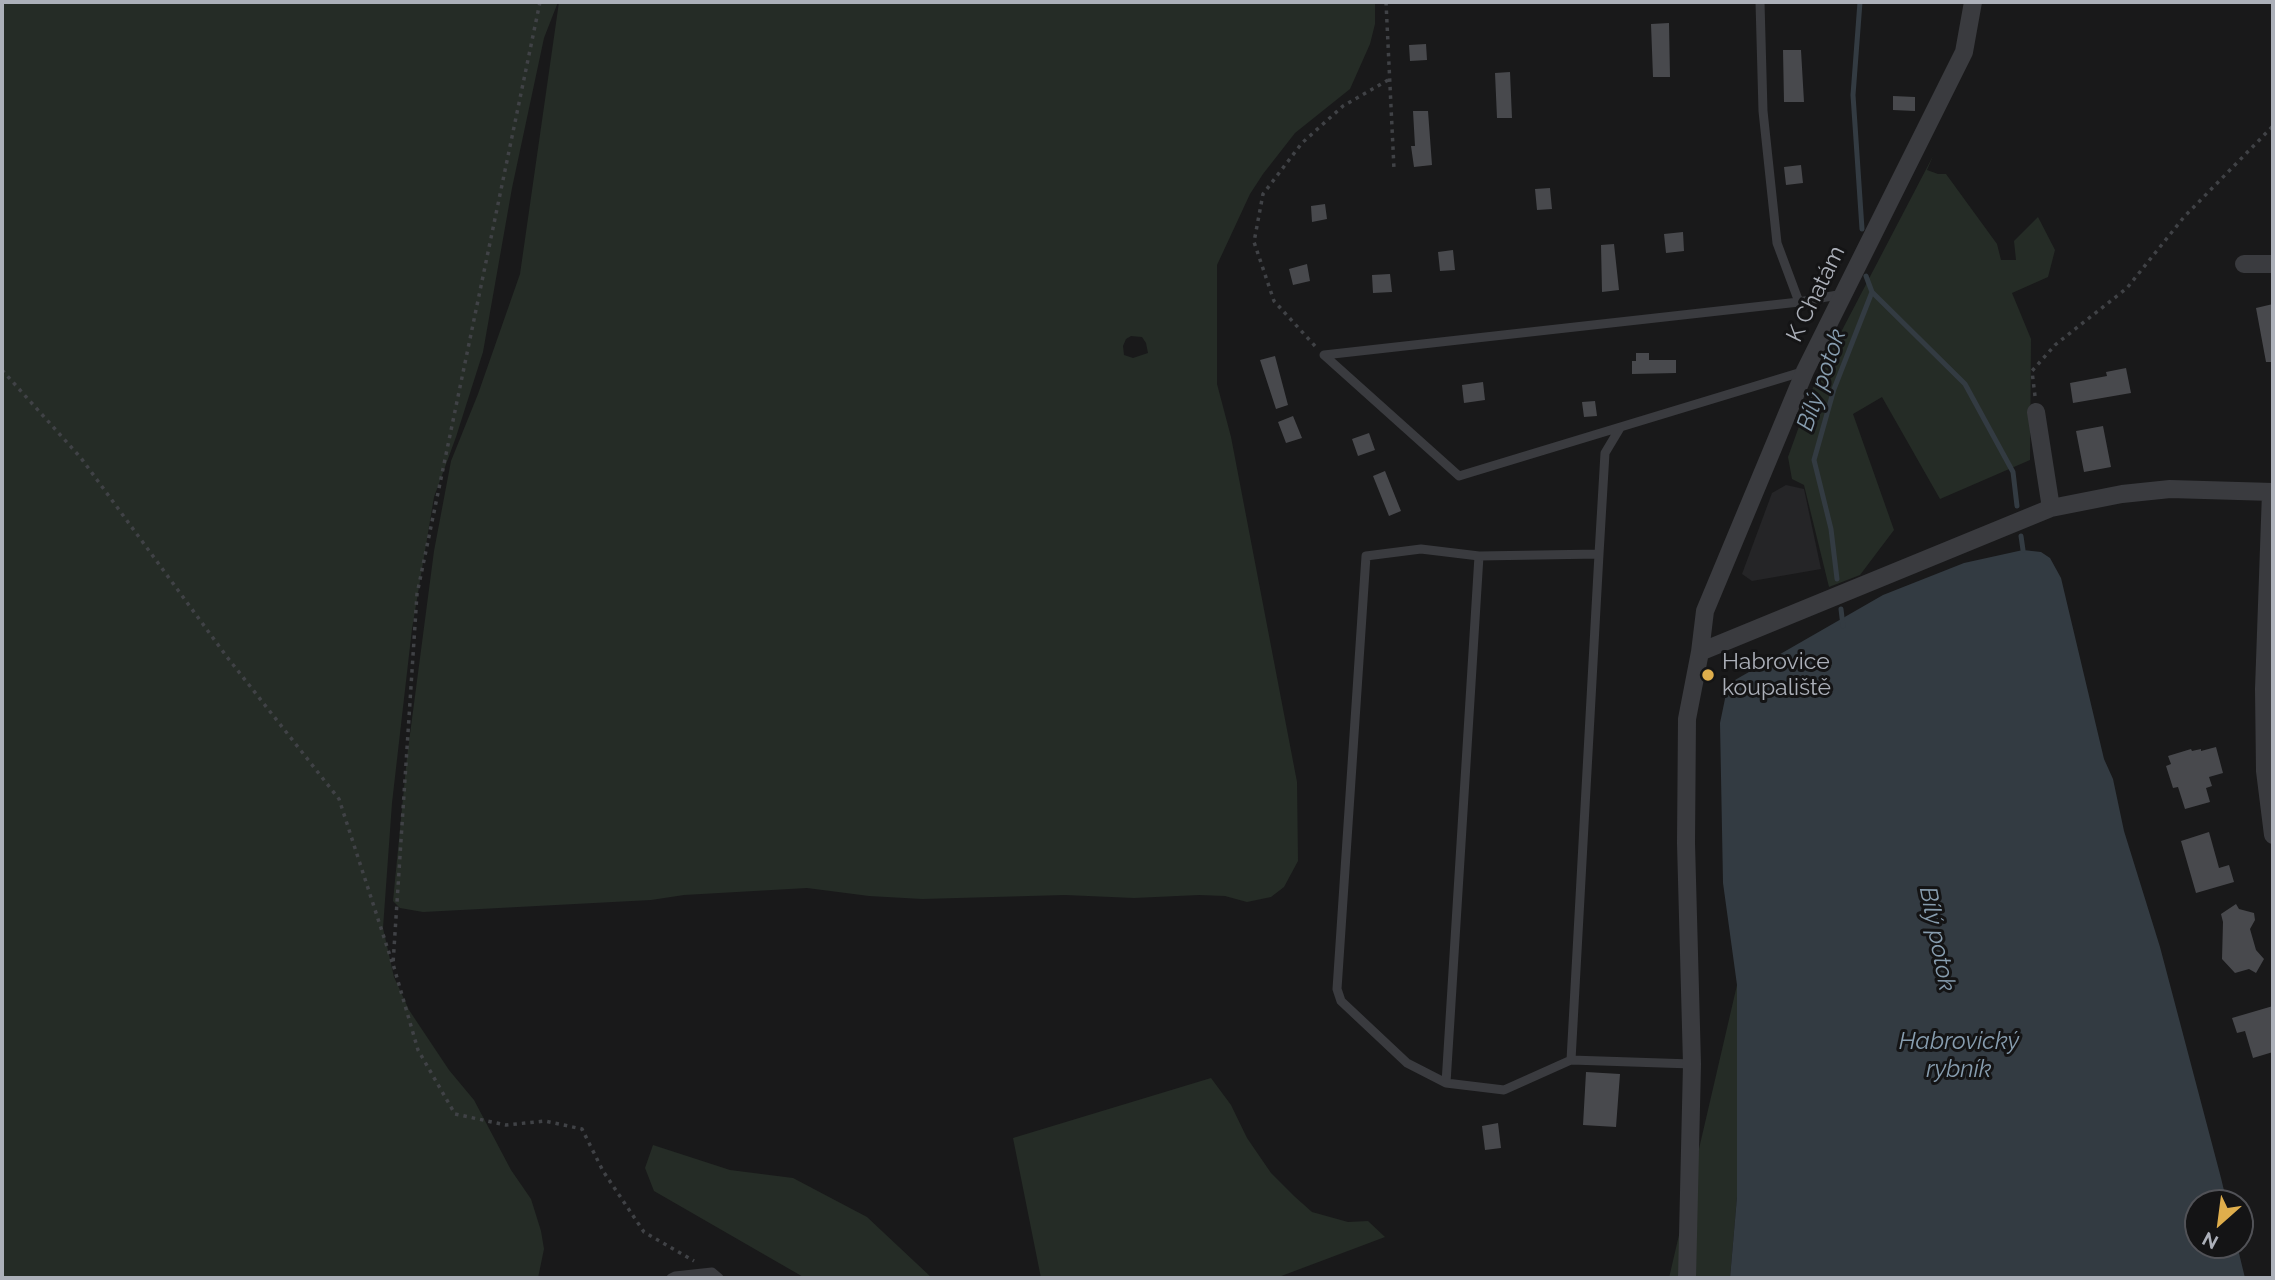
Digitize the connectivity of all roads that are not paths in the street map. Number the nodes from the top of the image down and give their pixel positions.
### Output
1 (1760, 2) edge
2 (1973, 2) edge
3 (2244, 264) dead end
4 (2273, 264) edge
5 (1844, 293) junction
6 (1799, 302) junction
7 (1805, 371) junction
8 (2036, 412) road end
9 (1620, 428) junction
10 (2272, 492) edge
11 (2051, 508) junction
12 (1599, 554) junction
13 (1479, 556) junction
14 (1700, 652) junction
15 (2273, 835) edge
16 (1571, 1060) junction
17 (1692, 1064) junction
18 (1446, 1083) junction
19 (716, 1275) edge
20 (671, 1278) edge
21 (1687, 1278) edge

1 - 6 lane
2 - 5 street, K Chatám
3 - 4 street
5 - 6 lane
5 - 7 street, K Chatám
6 - 9 lane
7 - 9 lane
7 - 14 street, K Chatám
8 - 11 street
9 - 12 lane
10 - 11 street
10 - 15 street
11 - 14 street
12 - 13 lane
12 - 16 lane
13 - 18 lane
13 - 18 lane
14 - 17 street, K Chatám
16 - 17 lane
16 - 18 lane
17 - 21 street, K Chatám
19 - 20 lane

